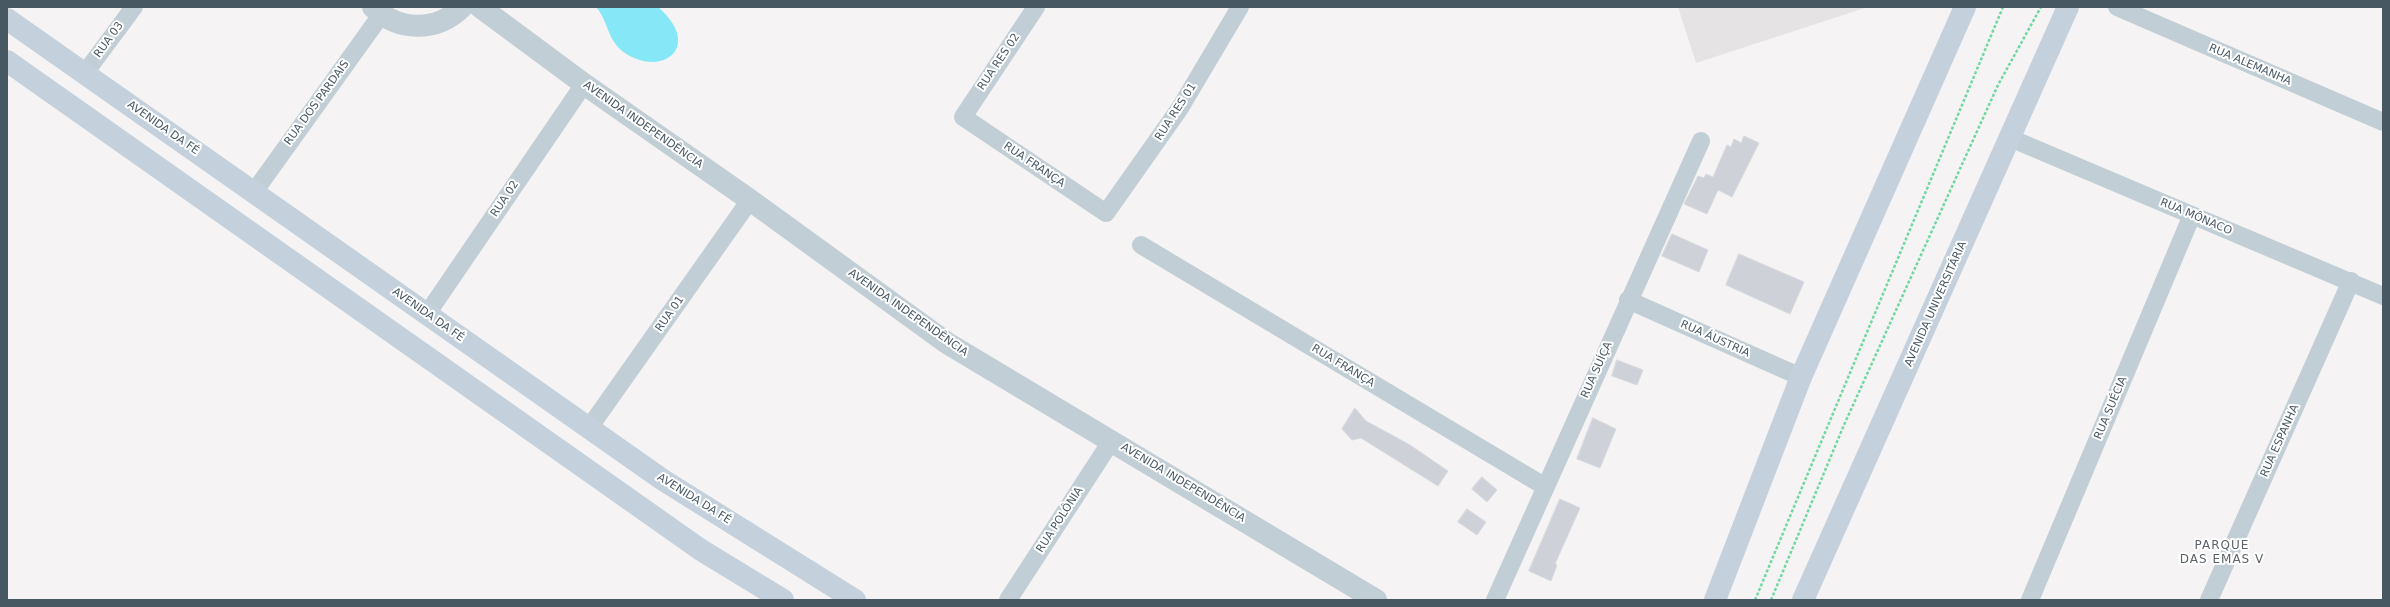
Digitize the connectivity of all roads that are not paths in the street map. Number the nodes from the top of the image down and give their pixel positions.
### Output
1 (134, 7) edge
2 (462, 7) edge
3 (480, 7) edge
4 (1036, 7) edge
5 (1240, 7) edge
6 (1965, 7) edge
7 (2068, 7) edge
8 (2117, 7) edge
9 (377, 11) edge
10 (7, 19) edge
11 (7, 61) edge
12 (85, 73) junction
13 (584, 84) junction
14 (963, 117) joint
15 (2383, 122) edge
16 (2010, 138) junction
17 (1701, 141) dead end
18 (254, 192) junction
19 (750, 200) junction
20 (1106, 213) joint
21 (2192, 216) junction
22 (1141, 245) dead end
23 (2351, 281) junction
24 (2383, 296) edge
25 (1628, 300) junction
26 (427, 314) junction
27 (1801, 377) junction
28 (590, 428) junction
29 (1112, 440) junction
30 (1544, 486) junction
31 (783, 600) edge
32 (855, 600) edge
33 (1008, 600) edge
34 (1376, 600) edge
35 (1495, 600) edge
36 (1715, 600) edge
37 (1803, 600) edge
38 (2030, 600) edge
39 (2209, 600) edge

1 - 12 street, RUA 03
2 - 9 street
3 - 13 street, AVENIDA INDEPENDÊNCIA
4 - 14 street, RUA RES 02
5 - 20 street, RUA RES 01
6 - 27 main road
7 - 16 main road, AVENIDA UNIVERSITÁRIA
8 - 15 street, RUA ALEMANHA
9 - 18 street, RUA DOS PARDAIS
10 - 12 main road, AVENIDA DA FÉ
11 - 31 main road
12 - 18 main road, AVENIDA DA FÉ
13 - 19 street, AVENIDA INDEPENDÊNCIA
13 - 26 street, RUA 02
14 - 20 street, RUA FRANÇA
16 - 21 street, RUA MÔNACO
16 - 37 main road, AVENIDA UNIVERSITÁRIA
17 - 25 street, RUA SUÍÇA
18 - 26 main road, AVENIDA DA FÉ
19 - 28 street, RUA 01
19 - 29 street, AVENIDA INDEPENDÊNCIA
21 - 23 street, RUA MÔNACO
21 - 38 street, RUA SUÉCIA
22 - 30 street, RUA FRANÇA
23 - 24 street, RUA MÔNACO
23 - 39 street, RUA ESPANHA
25 - 27 street, RUA ÁUSTRIA
25 - 30 street, RUA SUÍÇA
26 - 28 main road, AVENIDA DA FÉ
27 - 36 main road
28 - 32 main road, AVENIDA DA FÉ
29 - 33 street, RUA POLÔNIA
29 - 34 street, AVENIDA INDEPENDÊNCIA
30 - 35 street, RUA SUÍÇA

